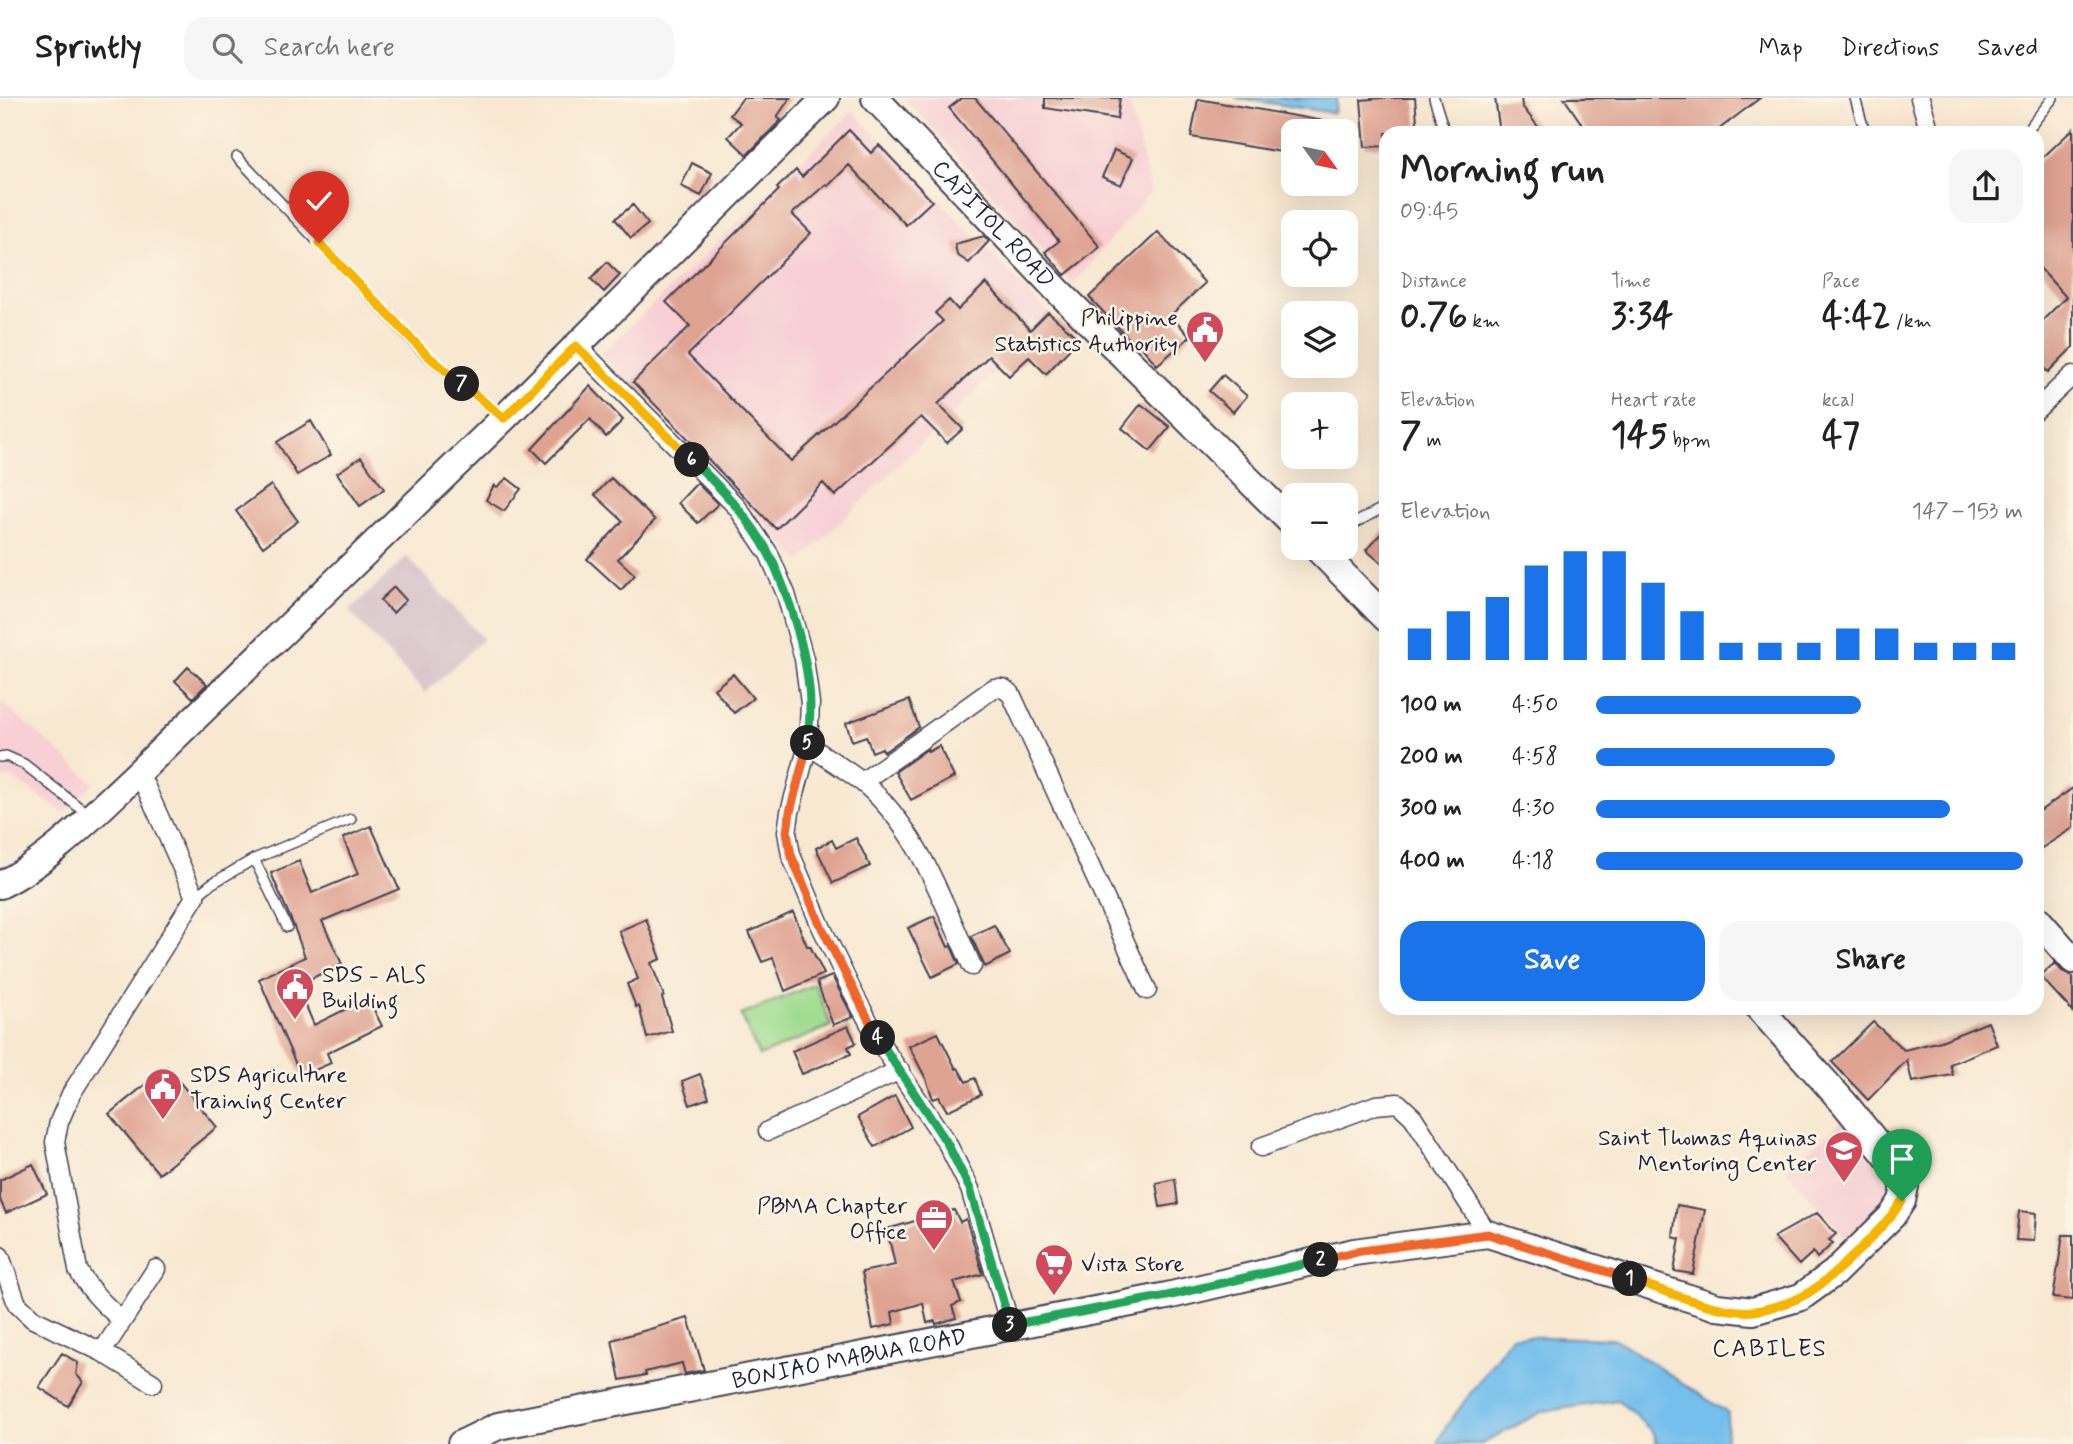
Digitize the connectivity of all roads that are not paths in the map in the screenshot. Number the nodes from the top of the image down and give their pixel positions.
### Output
1 (826, 98) edge
2 (875, 98) edge
3 (1434, 98) edge
4 (1855, 98) edge
5 (1920, 98) edge
6 (2053, 98) edge
7 (1442, 126) edge
8 (1864, 126) edge
9 (1928, 126) edge
10 (2031, 126) edge
11 (237, 157) dead end
12 (576, 346) junction
13 (2073, 375) edge
14 (2044, 403) edge
15 (504, 418) junction
16 (1379, 509) edge
17 (1281, 512) edge
18 (1358, 519) edge
19 (1329, 560) edge
20 (1379, 611) edge
21 (808, 745) junction
22 (0, 757) edge
23 (139, 772) junction
24 (862, 782) junction
25 (91, 817) junction
26 (351, 819) dead end
27 (254, 859) junction
28 (0, 885) edge
29 (195, 897) junction
30 (287, 927) dead end
31 (2044, 927) edge
32 (2073, 960) edge
33 (972, 967) dead end
34 (1147, 990) dead end
35 (1765, 1015) edge
36 (900, 1070) junction
37 (768, 1131) dead end
38 (1261, 1147) dead end
39 (1488, 1234) junction
40 (0, 1256) edge
41 (156, 1269) dead end
42 (122, 1320) junction
43 (1010, 1325) junction
44 (102, 1352) junction
45 (153, 1383) dead end
46 (461, 1444) edge

1 - 12 main road
2 - 17 main road, CAPITOL ROAD
3 - 7 lane
4 - 8 lane
5 - 9 street
6 - 10 lane
11 - 15 lane
12 - 15 main road
12 - 21 street
13 - 14 street
15 - 23 main road
16 - 18 lane
19 - 20 main road
21 - 24 street
21 - 36 street
22 - 25 lane
23 - 25 main road
23 - 29 street
24 - 33 street
24 - 34 street
25 - 28 main road
26 - 27 lane
27 - 29 lane
27 - 30 lane
29 - 42 street
31 - 32 main road
35 - 39 main road, BONIAO MABUA ROAD
36 - 37 street
36 - 43 street
38 - 39 street
39 - 43 main road, BONIAO MABUA ROAD
40 - 44 street
41 - 42 street
42 - 44 street
43 - 46 main road, BONIAO MABUA ROAD
44 - 45 street

